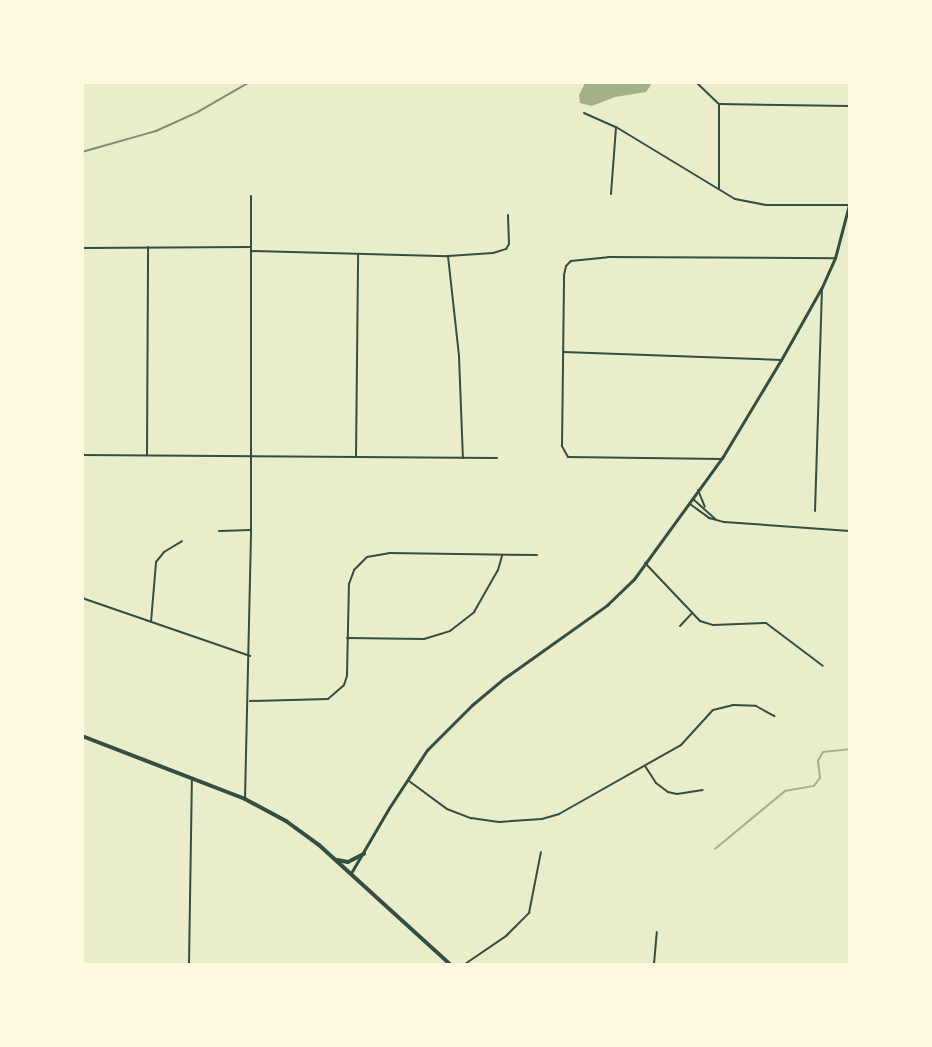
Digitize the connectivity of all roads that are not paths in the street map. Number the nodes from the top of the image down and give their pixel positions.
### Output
1 (696, 82) edge
2 (719, 104) junction
3 (849, 106) edge
4 (584, 113) dead end
5 (616, 127) junction
6 (719, 189) junction
7 (611, 194) dead end
8 (251, 196) dead end
9 (849, 203) edge
10 (508, 215) dead end
11 (82, 248) edge
12 (148, 248) junction
13 (251, 249) junction
14 (358, 255) junction
15 (448, 256) junction
16 (835, 258) junction
17 (822, 287) junction
18 (564, 351) junction
19 (781, 360) junction
20 (82, 455) edge
21 (147, 455) junction
22 (251, 456) junction
23 (356, 457) junction
24 (463, 458) junction
25 (497, 458) dead end
26 (722, 459) junction
27 (698, 490) junction
28 (692, 498) junction
29 (688, 503) junction
30 (706, 509) junction
31 (815, 511) dead end
32 (715, 519) junction
33 (251, 530) junction
34 (219, 531) dead end
35 (849, 531) edge
36 (182, 541) dead end
37 (537, 555) dead end
38 (502, 556) junction
39 (645, 563) junction
40 (82, 598) edge
41 (692, 613) junction
42 (151, 622) junction
43 (680, 626) dead end
44 (347, 638) junction
45 (250, 656) junction
46 (824, 666) dead end
47 (249, 701) junction
48 (774, 716) dead end
49 (82, 736) edge
50 (645, 766) junction
51 (192, 778) junction
52 (409, 781) junction
53 (703, 790) dead end
54 (245, 799) junction
55 (541, 852) dead end
56 (364, 854) junction
57 (336, 859) junction
58 (351, 873) junction
59 (657, 932) dead end
60 (189, 964) edge
61 (450, 964) edge
62 (465, 964) edge
63 (654, 964) edge

1 - 2 street
2 - 3 street
2 - 6 street
4 - 5 street
5 - 6 street
5 - 7 street
6 - 9 street
8 - 13 street
9 - 16 street
10 - 15 street
11 - 12 street
12 - 13 street
12 - 21 street
13 - 14 street
13 - 22 street
14 - 15 street
14 - 23 street
15 - 24 street
16 - 17 street
16 - 18 street
17 - 19 street
17 - 31 street
18 - 19 street
18 - 26 street
19 - 26 street
20 - 21 street
21 - 22 street
22 - 23 street
22 - 33 street
23 - 24 street
24 - 25 street
26 - 27 street
27 - 28 street
27 - 30 street
28 - 29 street
28 - 30 street
29 - 32 street
29 - 39 street
30 - 32 street
32 - 35 street
33 - 34 street
33 - 45 street
36 - 42 street
37 - 38 street
38 - 44 street
38 - 44 street
39 - 41 street
39 - 52 street
40 - 42 street
41 - 43 street
41 - 46 street
42 - 45 street
44 - 47 street
45 - 47 street
47 - 54 street
48 - 50 street
49 - 51 main road
50 - 52 street
50 - 53 street
51 - 54 main road
51 - 60 street
52 - 56 street
54 - 57 main road
55 - 62 street
56 - 57 main road
56 - 58 street
57 - 58 main road
58 - 61 main road
59 - 63 street

